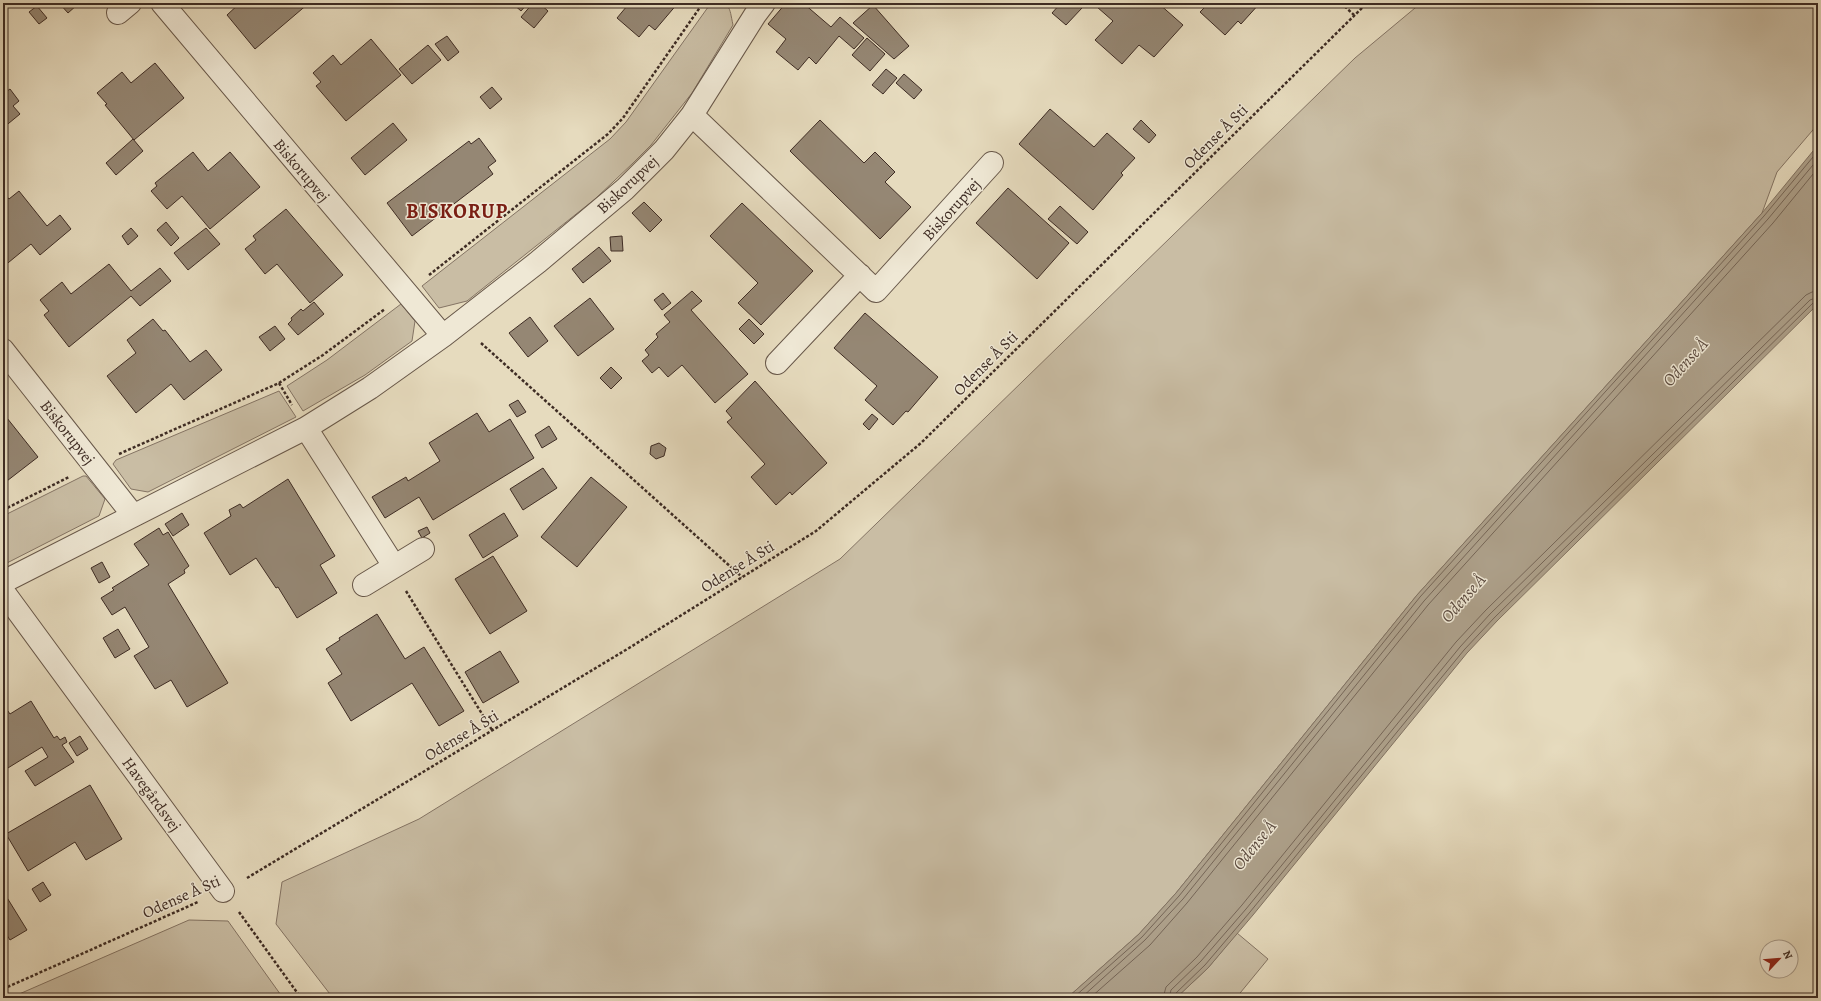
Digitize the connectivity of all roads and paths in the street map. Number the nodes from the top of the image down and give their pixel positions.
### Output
1 (162, 3) edge
2 (1341, 3) edge
3 (1366, 3) edge
4 (753, 7) edge
5 (1354, 15) junction
6 (692, 115) junction
7 (992, 163) dead end
8 (860, 276) junction
9 (450, 330) junction
10 (3, 350) edge
11 (777, 363) dead end
12 (306, 428) junction
13 (133, 515) junction
14 (423, 549) dead end
15 (392, 567) junction
16 (742, 577) junction
17 (3, 582) edge
18 (364, 585) dead end
19 (3, 591) edge
20 (492, 730) junction
21 (223, 891) junction
22 (3, 989) edge
23 (301, 998) edge

1 - 9 street, Biskorupvej
2 - 5 path
3 - 5 path, Odense Å Sti
4 - 6 street, Biskorupvej
5 - 16 path, Odense Å Sti
6 - 8 street, Biskorupvej
6 - 9 street, Biskorupvej
7 - 8 street, Biskorupvej
8 - 11 street
9 - 12 street, Biskorupvej
9 - 16 path
10 - 13 street, Biskorupvej
12 - 13 street, Biskorupvej
12 - 15 street
13 - 17 street, Biskorupvej
14 - 15 street
15 - 18 street
15 - 20 path
16 - 20 path, Odense Å Sti
19 - 21 street, Havegårdsvej
20 - 21 path, Odense Å Sti
21 - 22 path, Odense Å Sti
21 - 23 path

